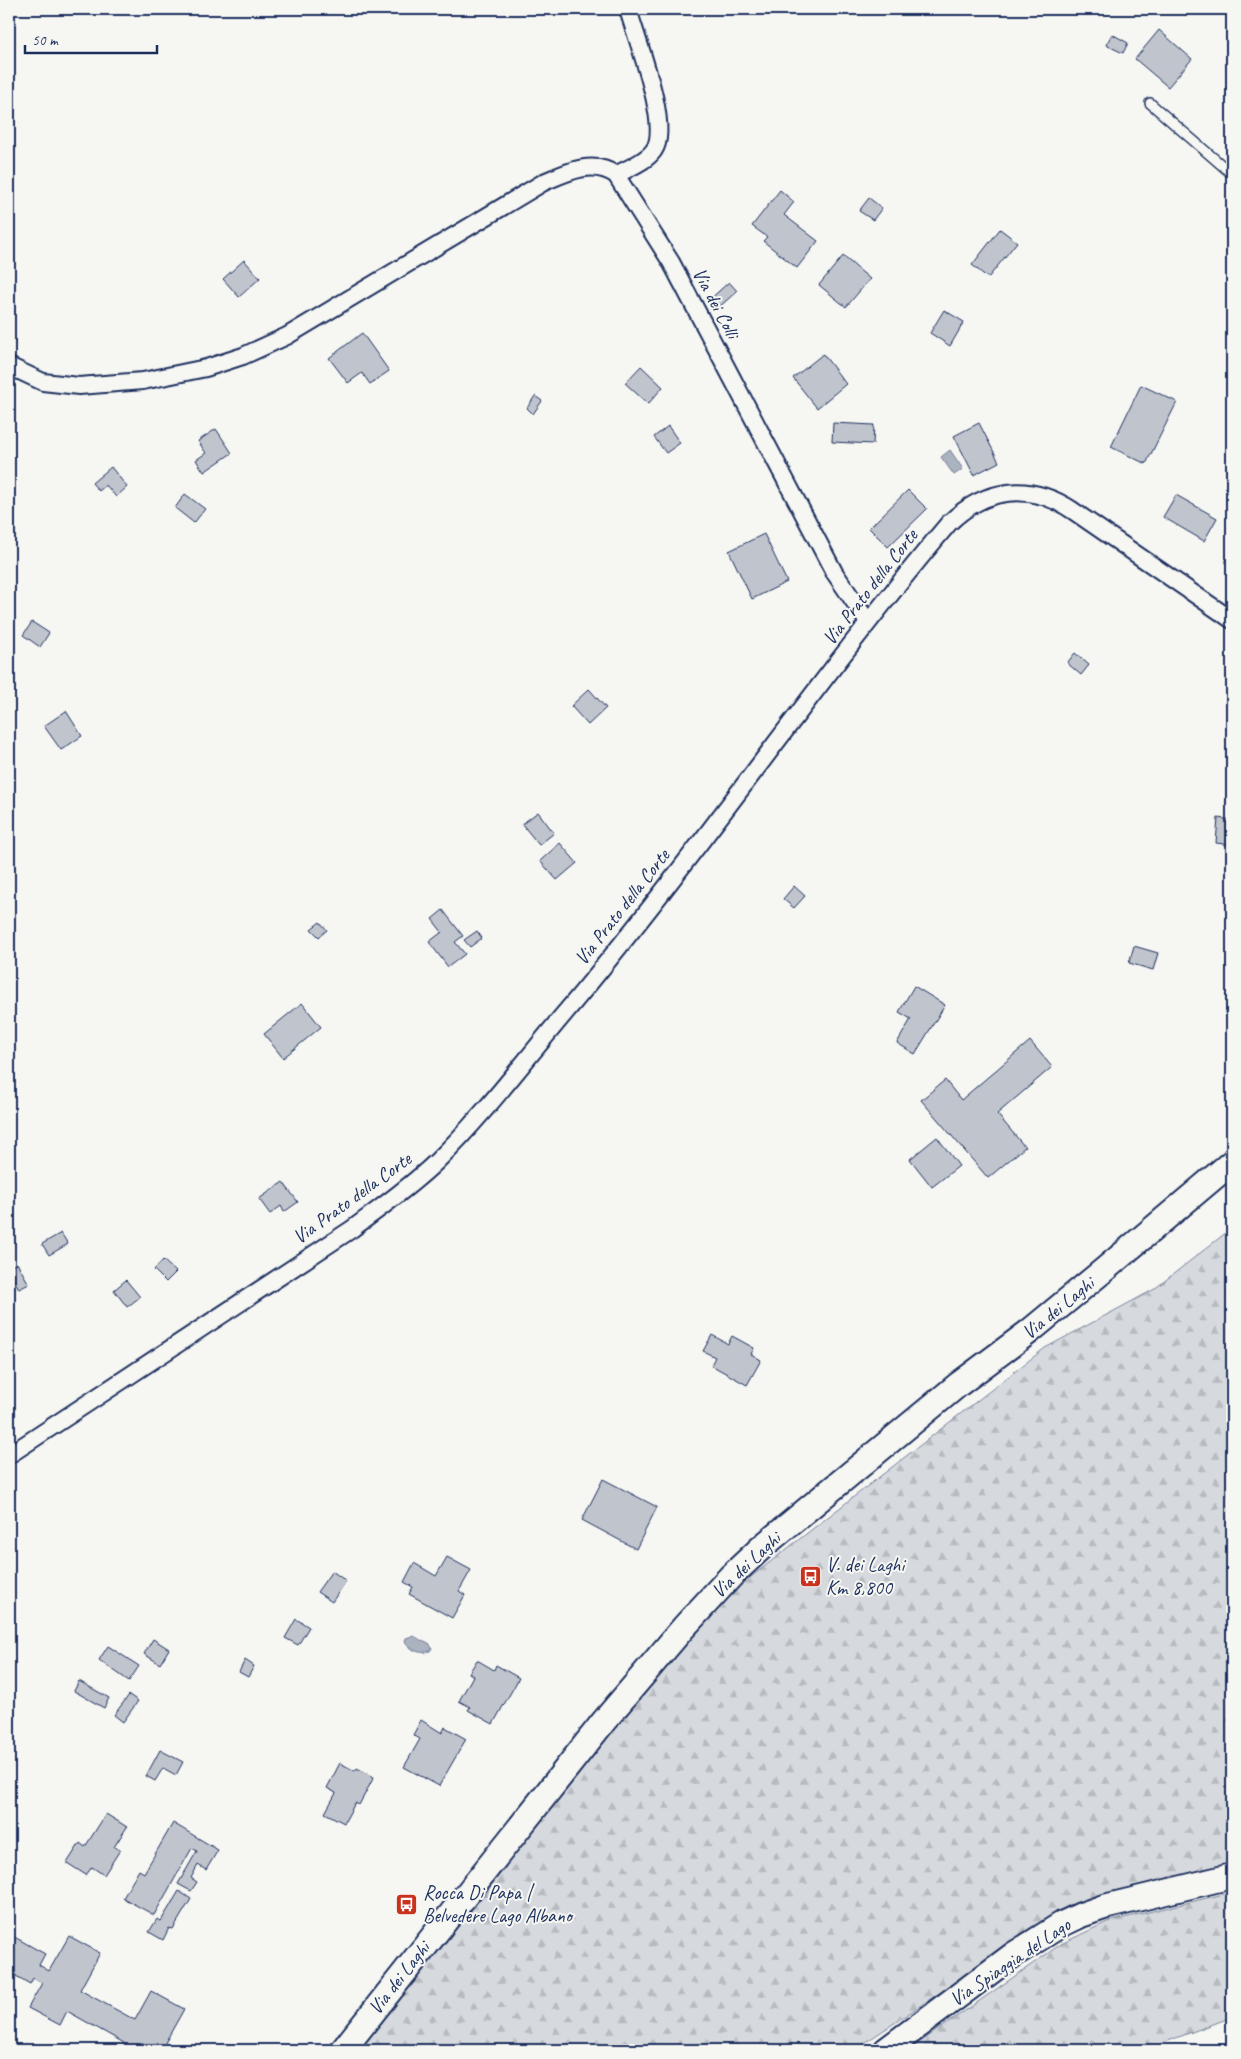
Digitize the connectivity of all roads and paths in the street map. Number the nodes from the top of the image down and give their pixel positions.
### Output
1 (628, 9) edge
2 (1150, 103) dead end
3 (1232, 174) edge
4 (616, 175) junction
5 (9, 366) edge
6 (1232, 620) edge
7 (868, 622) junction
8 (1232, 1162) edge
9 (9, 1454) edge
10 (1232, 1876) edge
11 (343, 2050) edge
12 (886, 2050) edge

1 - 4 street
2 - 3 lane
4 - 5 street
4 - 7 street, Via dei Colli
6 - 7 street, Via Prato della Corte
7 - 9 street, Via Prato della Corte
8 - 11 main road, Via dei Laghi
10 - 12 main road, Via Spiaggia del Lago

